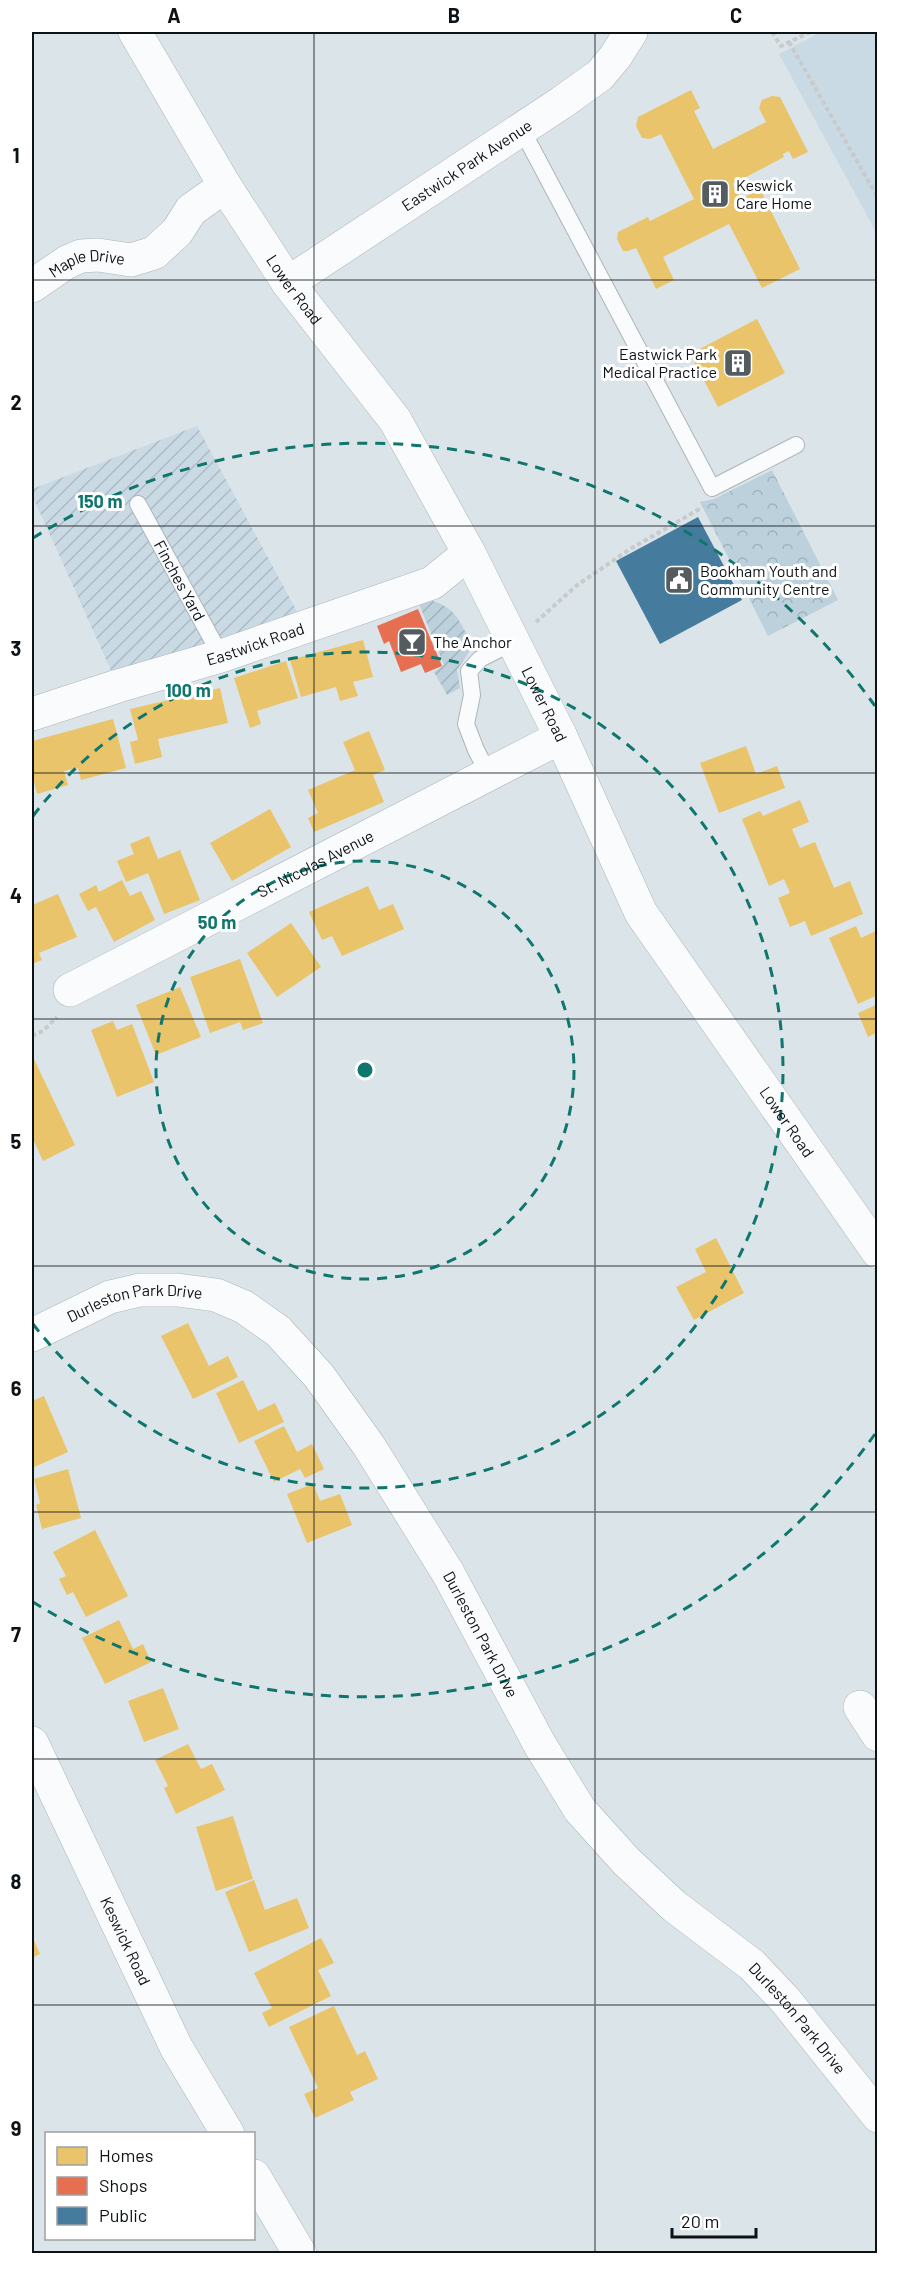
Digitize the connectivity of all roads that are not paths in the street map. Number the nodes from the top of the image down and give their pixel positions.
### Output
1 (135, 32) edge
2 (631, 32) edge
3 (521, 128) junction
4 (225, 186) junction
5 (288, 283) junction
6 (32, 286) edge
7 (796, 445) dead end
8 (138, 504) dead end
9 (469, 553) junction
10 (513, 642) junction
11 (221, 656) junction
12 (32, 714) edge
13 (561, 737) junction
14 (489, 775) junction
15 (70, 990) dead end
16 (876, 1246) edge
17 (32, 1335) edge
18 (860, 1707) dead end
19 (878, 1735) edge
20 (32, 1743) edge
21 (878, 2116) edge
22 (227, 2132) edge
23 (255, 2178) edge
24 (300, 2253) edge

1 - 4 street, Lower Road
2 - 3 street, Eastwick Park Avenue
3 - 5 street, Eastwick Park Avenue
3 - 7 lane
4 - 5 street, Lower Road
4 - 6 street, Maple Drive
5 - 9 street, Lower Road
8 - 11 lane, Finches Yard
9 - 10 street, Lower Road
9 - 11 street, Eastwick Road
10 - 13 street, Lower Road
10 - 14 lane
11 - 12 street, Eastwick Road
13 - 14 street, St. Nicolas Avenue
13 - 16 street, Lower Road
14 - 15 street, St. Nicolas Avenue
17 - 21 street, Durleston Park Drive
18 - 19 street
20 - 22 street, Keswick Road
23 - 24 street

